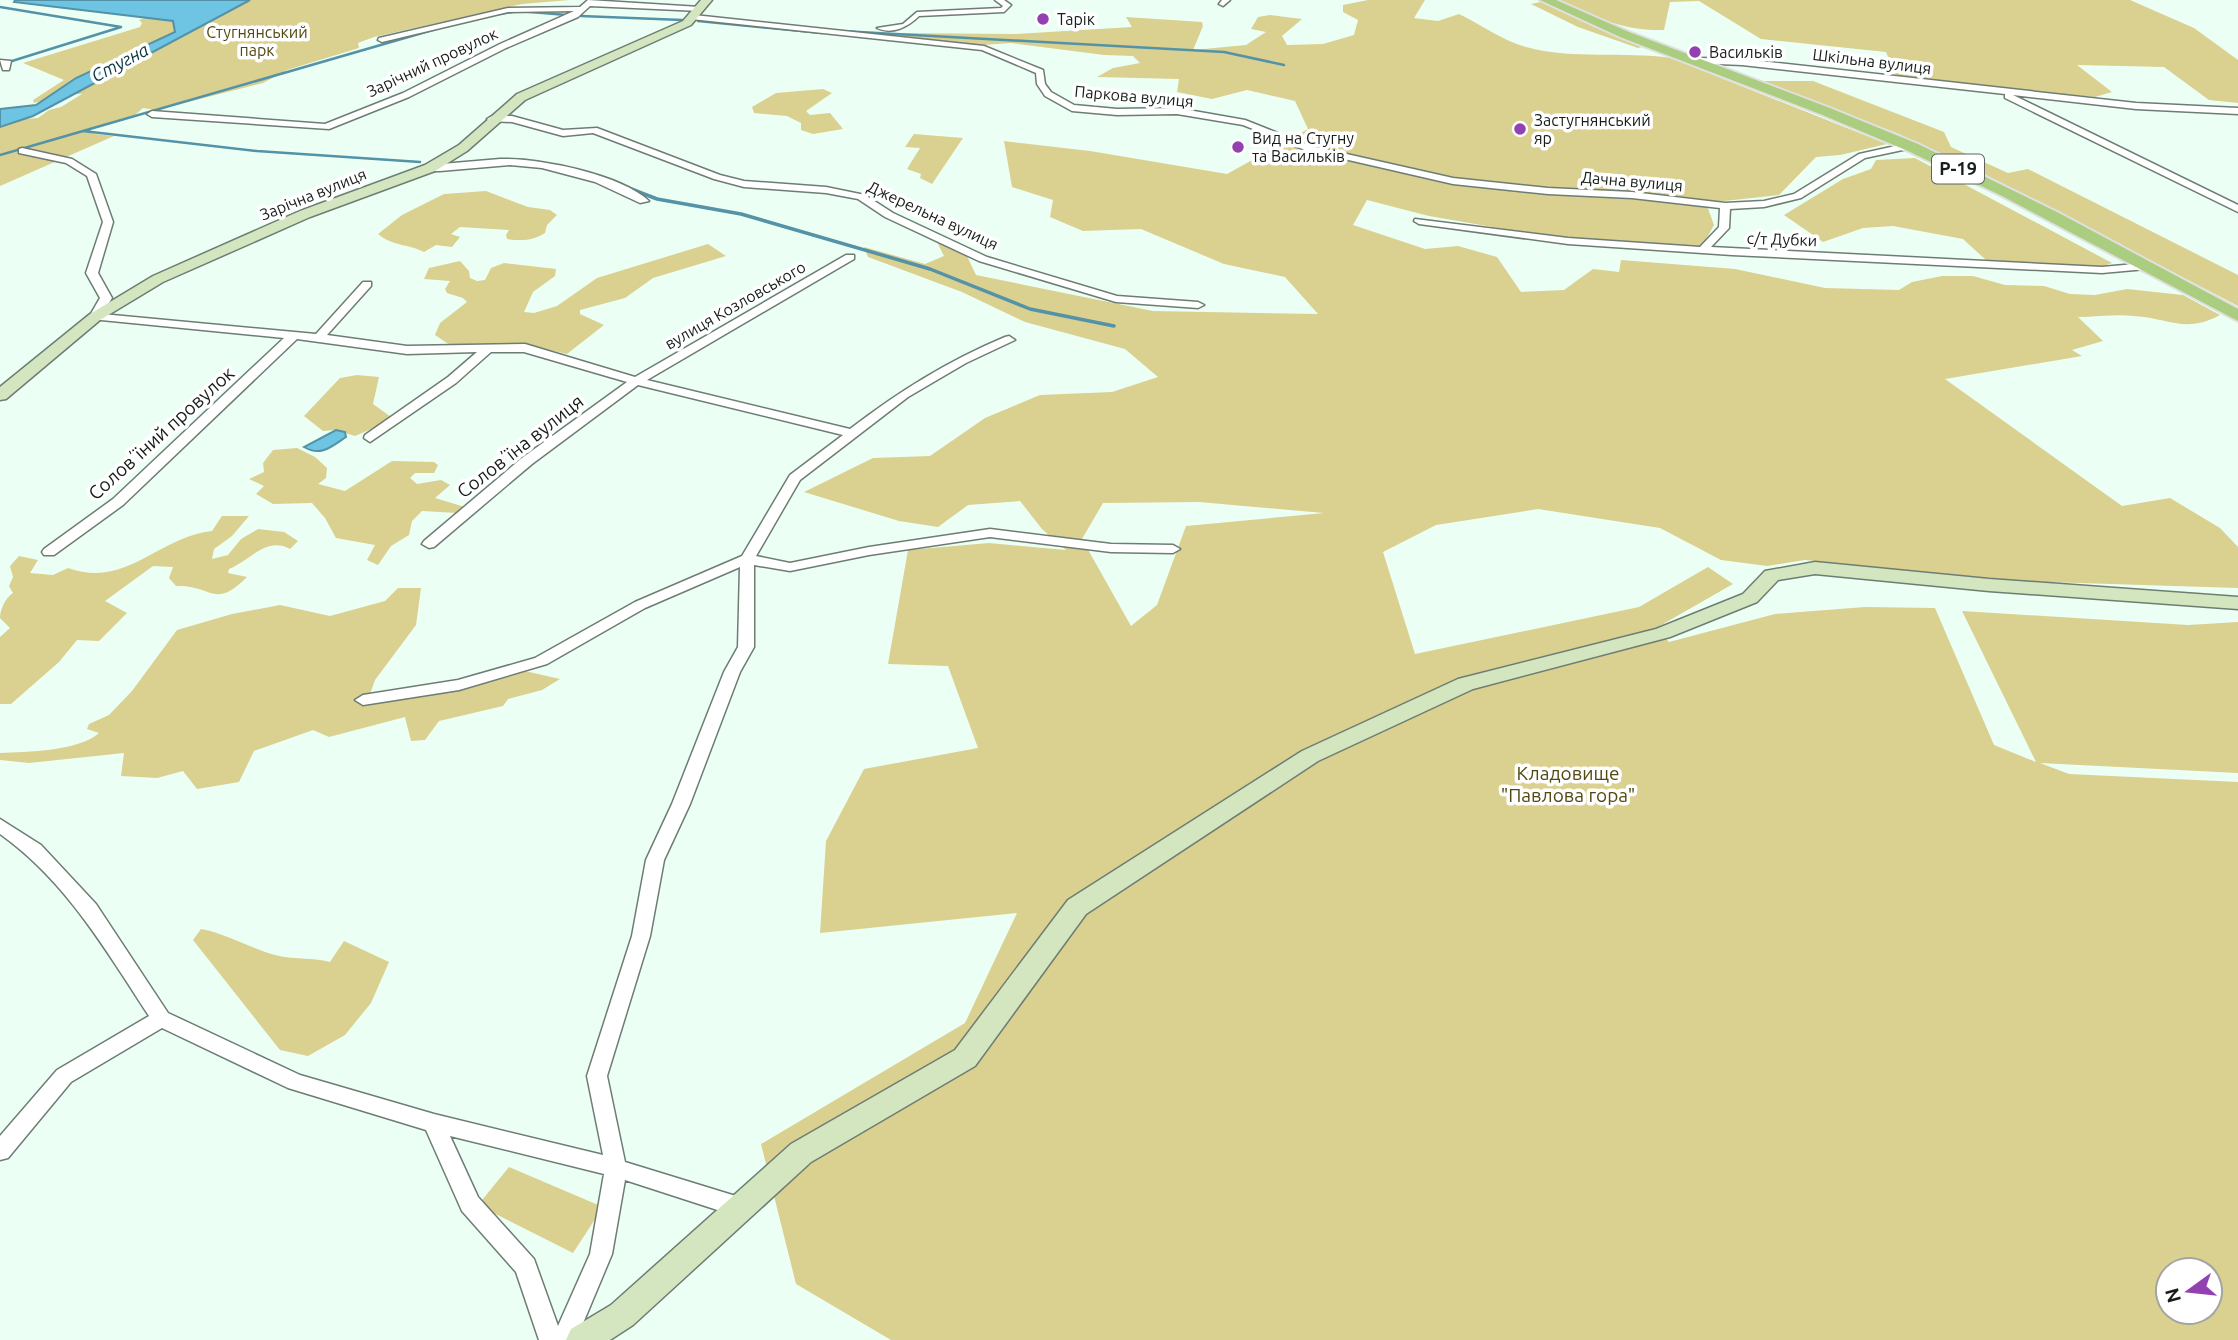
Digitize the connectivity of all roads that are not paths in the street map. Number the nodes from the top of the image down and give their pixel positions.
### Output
1 (999, 0) edge
2 (1546, 0) edge
3 (588, 4) edge
4 (701, 9) edge
5 (810, 29) junction
6 (382, 40) dead end
7 (1698, 61) junction
8 (2000, 91) junction
9 (2238, 111) edge
10 (152, 114) dead end
11 (492, 119) junction
12 (1909, 146) junction
13 (22, 151) dead end
14 (430, 167) junction
15 (1536, 189) joint
16 (643, 201) dead end
17 (1726, 206) junction
18 (2238, 209) edge
19 (1419, 220) dead end
20 (1704, 249) junction
21 (850, 257) dead end
22 (2146, 266) junction
23 (367, 284) dead end
24 (1198, 305) dead end
25 (2238, 316) edge
26 (95, 317) junction
27 (293, 336) junction
28 (318, 337) junction
29 (1009, 340) dead end
30 (487, 350) junction
31 (636, 382) junction
32 (0, 396) edge
33 (854, 434) junction
34 (370, 438) dead end
35 (429, 544) dead end
36 (1173, 549) dead end
37 (49, 552) dead end
38 (747, 559) junction
39 (2238, 603) edge
40 (363, 700) dead end
41 (0, 825) edge
42 (161, 1019) junction
43 (434, 1123) junction
44 (0, 1151) edge
45 (615, 1168) junction
46 (740, 1207) junction
47 (551, 1340) edge
48 (564, 1340) edge
49 (582, 1340) edge

1 - 5 street
2 - 7 main road, Р-19
3 - 4 street
3 - 6 street
3 - 10 street, Зарічний провулок
4 - 5 street
4 - 11 street, Зарічна вулиця
5 - 15 street, Паркова вулиця
7 - 8 street, Шкільна вулиця
7 - 12 main road, Р-19
8 - 9 street, Шкільна вулиця
8 - 18 street, Шкільна вулиця
11 - 14 street, Зарічна вулиця
11 - 24 street, Джерельна вулиця
12 - 17 street, Дачна вулиця
12 - 22 main road, Р-19
13 - 26 street
14 - 16 street
14 - 26 street, Зарічна вулиця
15 - 17 street, Дачна вулиця
17 - 20 street
19 - 20 street, с/т Дубки
20 - 22 street, с/т Дубки
21 - 31 street, вулиця Козловського
22 - 25 main road, Р-19
23 - 28 street
26 - 27 street
26 - 32 street, Зарічна вулиця
27 - 28 street, Соловʼїна вулиця
27 - 37 street, Соловʼїний провулок
28 - 30 street, Соловʼїна вулиця
29 - 33 street
30 - 31 street, Соловʼїна вулиця
30 - 34 street
31 - 33 street, Соловʼїна вулиця
31 - 35 street, Соловʼїна вулиця
33 - 38 street
36 - 38 street
38 - 40 street
38 - 45 street
39 - 46 street
41 - 42 street
42 - 43 street
42 - 44 street
43 - 45 street
43 - 47 street
45 - 46 street
45 - 48 street
46 - 49 street

